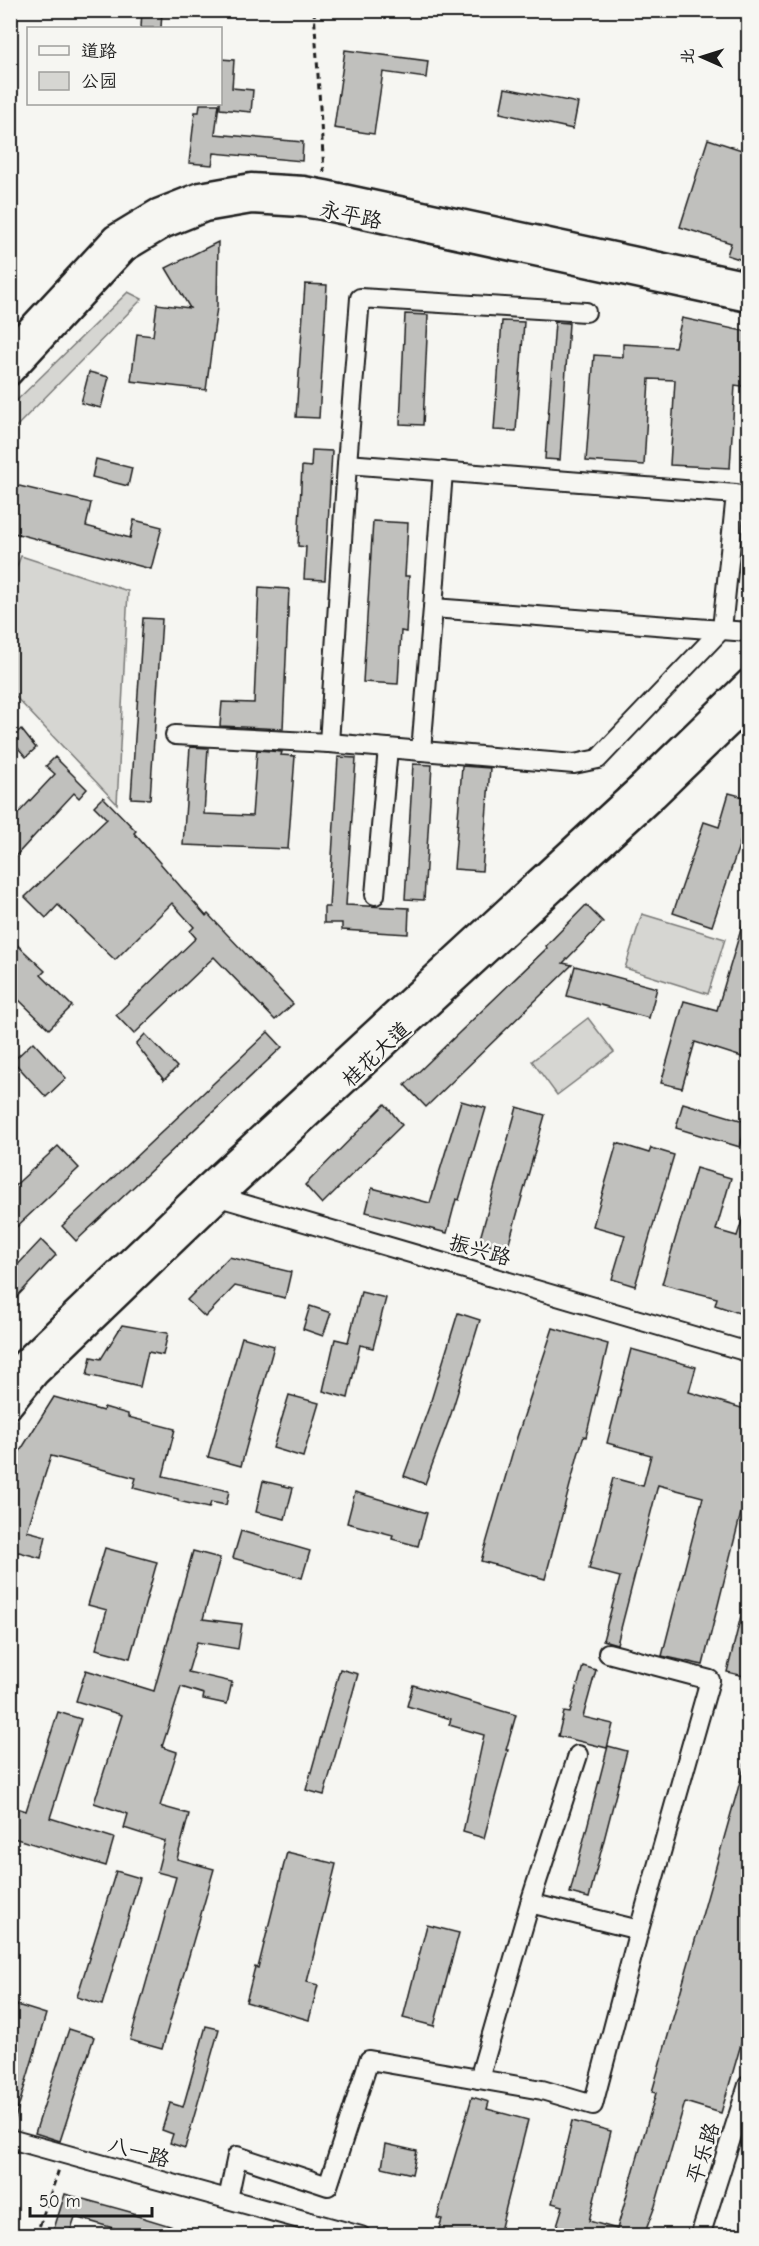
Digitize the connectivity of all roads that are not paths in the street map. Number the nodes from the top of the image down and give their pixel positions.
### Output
1 (748, 283) edge
2 (748, 300) edge
3 (586, 312) dead end
4 (10, 349) edge
5 (10, 374) edge
6 (347, 464) junction
7 (443, 471) junction
8 (433, 608) junction
9 (722, 630) junction
10 (748, 632) edge
11 (748, 681) edge
12 (748, 706) edge
13 (175, 735) dead end
14 (329, 743) junction
15 (388, 748) junction
16 (422, 751) junction
17 (375, 894) dead end
18 (210, 1195) junction
19 (748, 1352) edge
20 (10, 1378) edge
21 (10, 1407) edge
22 (608, 1653) dead end
23 (578, 1755) dead end
24 (530, 1903) junction
25 (639, 1930) junction
26 (479, 2079) junction
27 (748, 2085) edge
28 (10, 2139) edge
29 (228, 2199) junction
30 (361, 2235) edge
31 (700, 2235) edge

1 - 4 main road, 永平路
2 - 5 main road, 永平路
3 - 6 street
6 - 7 street
6 - 14 street
7 - 8 street
7 - 9 street
8 - 9 street
8 - 16 street
9 - 10 street
9 - 16 street
11 - 18 main road, 桂花大道
12 - 18 main road, 桂花大道
13 - 14 street
14 - 15 street
15 - 16 street
15 - 17 street
18 - 19 street, 振兴路
18 - 20 main road, 桂花大道
18 - 21 main road, 桂花大道
22 - 25 street
23 - 24 street
24 - 25 street
24 - 26 street
25 - 26 street
26 - 29 street
27 - 31 street, 平乐路
28 - 29 street, 八一路
29 - 30 street, 八一路

